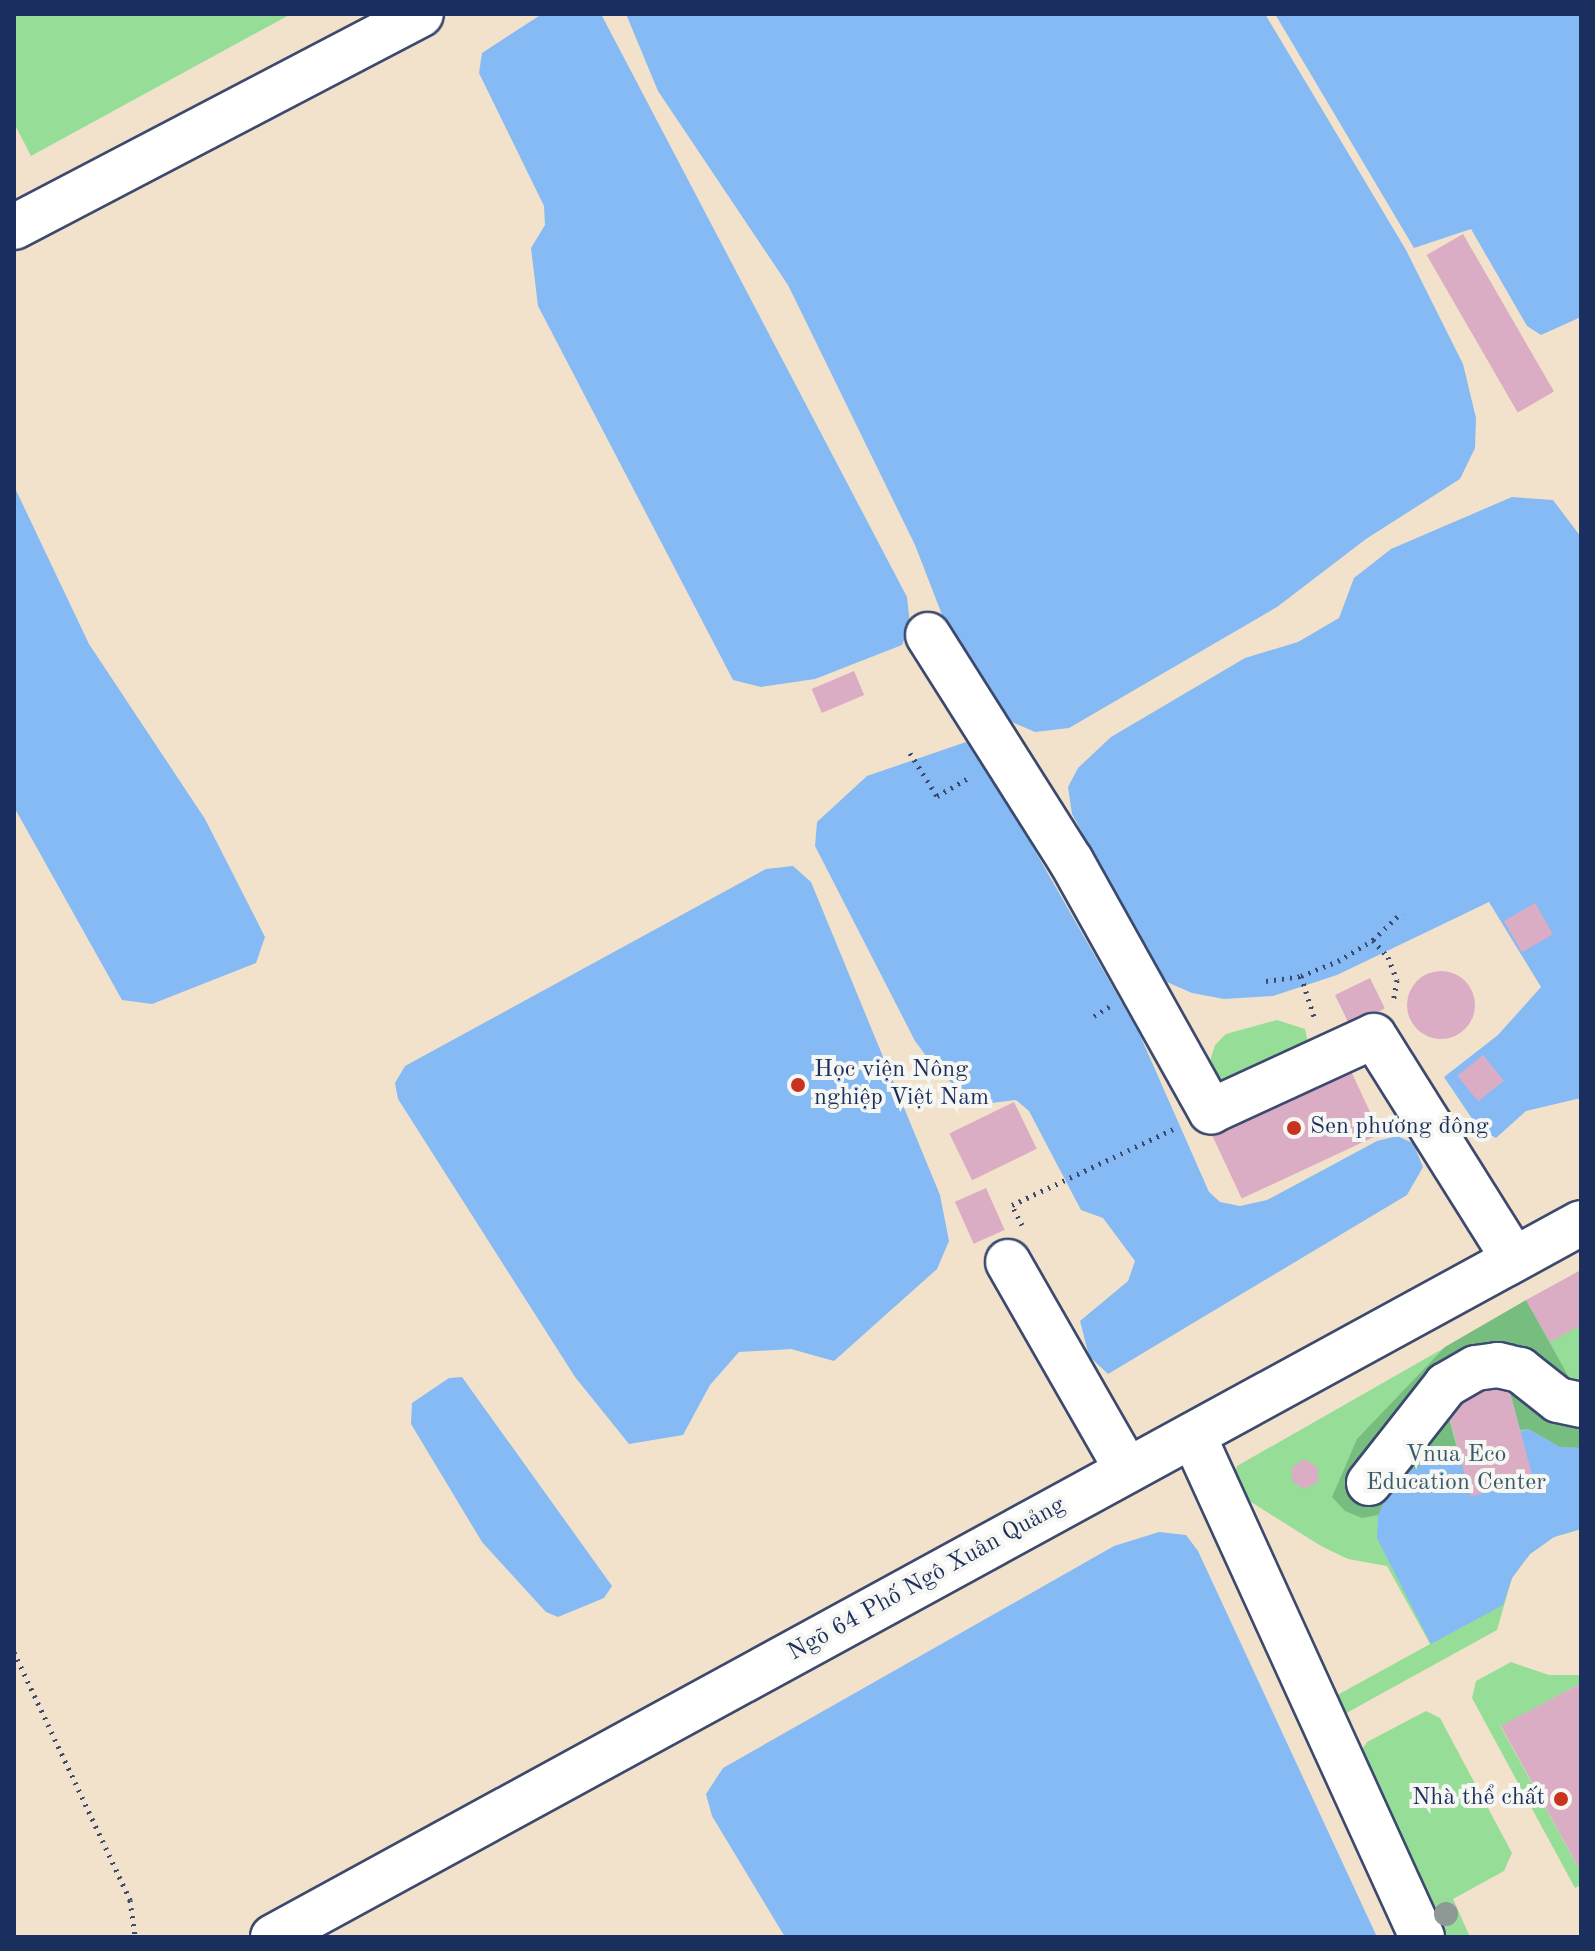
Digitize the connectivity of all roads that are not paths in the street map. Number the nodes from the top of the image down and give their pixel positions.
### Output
1 (421, 14) edge
2 (14, 227) edge
3 (928, 635) dead end
4 (1581, 1223) edge
5 (1514, 1259) junction
6 (1008, 1262) road end
7 (1581, 1405) edge
8 (1193, 1435) junction
9 (1127, 1470) junction
10 (1369, 1483) dead end
11 (273, 1937) edge
12 (1422, 1937) edge

1 - 2 street
3 - 5 street
4 - 5 street, Ngõ 64 Phố Ngô Xuân Quảng
5 - 8 street, Ngõ 64 Phố Ngô Xuân Quảng
6 - 9 street
7 - 10 street
8 - 9 street, Ngõ 64 Phố Ngô Xuân Quảng
8 - 12 street
9 - 11 street, Ngõ 64 Phố Ngô Xuân Quảng

